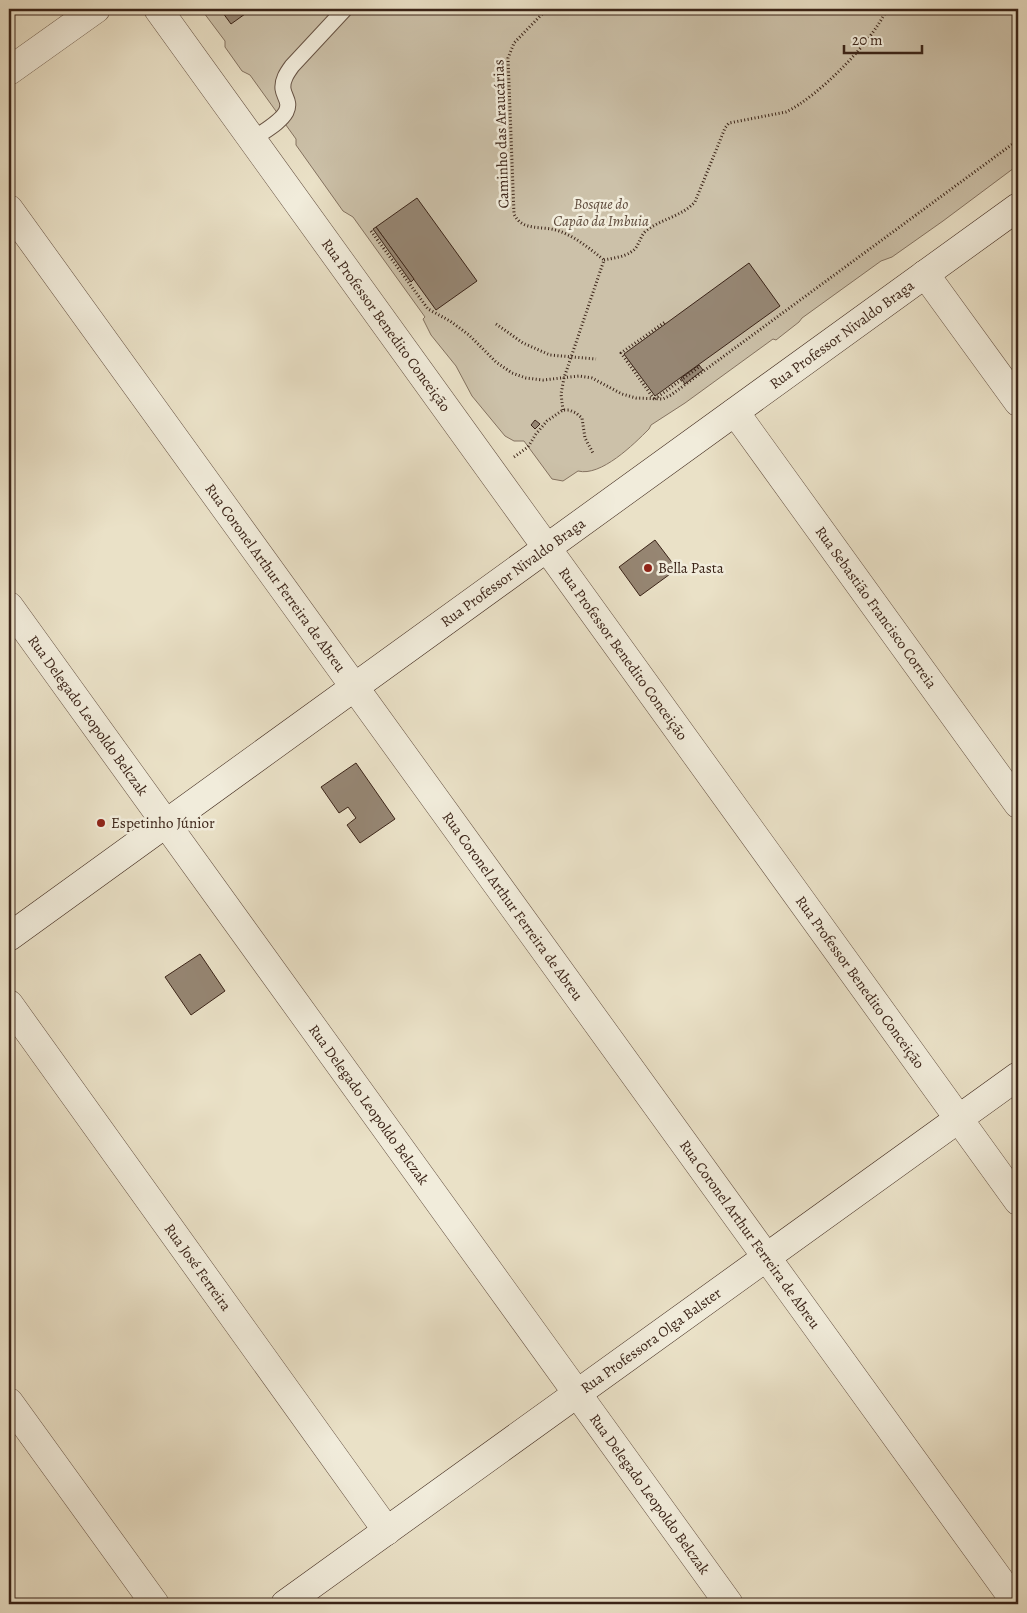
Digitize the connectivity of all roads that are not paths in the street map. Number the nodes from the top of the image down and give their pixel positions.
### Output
1 (96, 9) edge
2 (158, 9) edge
3 (345, 9) edge
4 (9, 71) edge
5 (252, 140) junction
6 (1018, 207) edge
7 (9, 209) edge
8 (925, 274) junction
9 (1018, 402) edge
10 (735, 412) junction
11 (547, 548) junction
12 (9, 606) edge
13 (354, 687) junction
14 (1018, 804) edge
15 (165, 823) junction
16 (9, 936) edge
17 (9, 1004) edge
18 (1018, 1076) edge
19 (959, 1119) junction
20 (1018, 1201) edge
21 (766, 1257) junction
22 (577, 1394) junction
23 (9, 1402) edge
24 (387, 1530) junction
25 (155, 1604) edge
26 (284, 1604) edge
27 (729, 1604) edge
28 (1017, 1604) edge

1 - 4 street
2 - 5 street, Rua Professor Benedito Conceição
3 - 5 lane
5 - 11 street, Rua Professor Benedito Conceição
6 - 8 street, Rua Professor Nivaldo Braga
7 - 13 street, Rua Coronel Arthur Ferreira de Abreu
8 - 9 street
8 - 10 street, Rua Professor Nivaldo Braga
10 - 11 street, Rua Professor Nivaldo Braga
10 - 14 street, Rua Sebastião Francisco Correia
11 - 13 street, Rua Professor Nivaldo Braga
11 - 19 street, Rua Professor Benedito Conceição
12 - 15 street, Rua Delegado Leopoldo Belczak
13 - 15 street, Rua Professor Nivaldo Braga
13 - 21 street, Rua Coronel Arthur Ferreira de Abreu
15 - 16 street, Rua Professor Nivaldo Braga
15 - 22 street, Rua Delegado Leopoldo Belczak
17 - 24 street, Rua José Ferreira
18 - 19 street, Rua Professora Olga Balster
19 - 20 street, Rua Professor Benedito Conceição
19 - 21 street, Rua Professora Olga Balster
21 - 22 street, Rua Professora Olga Balster
21 - 28 street, Rua Coronel Arthur Ferreira de Abreu
22 - 24 street, Rua Professora Olga Balster
22 - 27 street, Rua Delegado Leopoldo Belczak
23 - 25 street
24 - 26 street, Rua Professora Olga Balster

